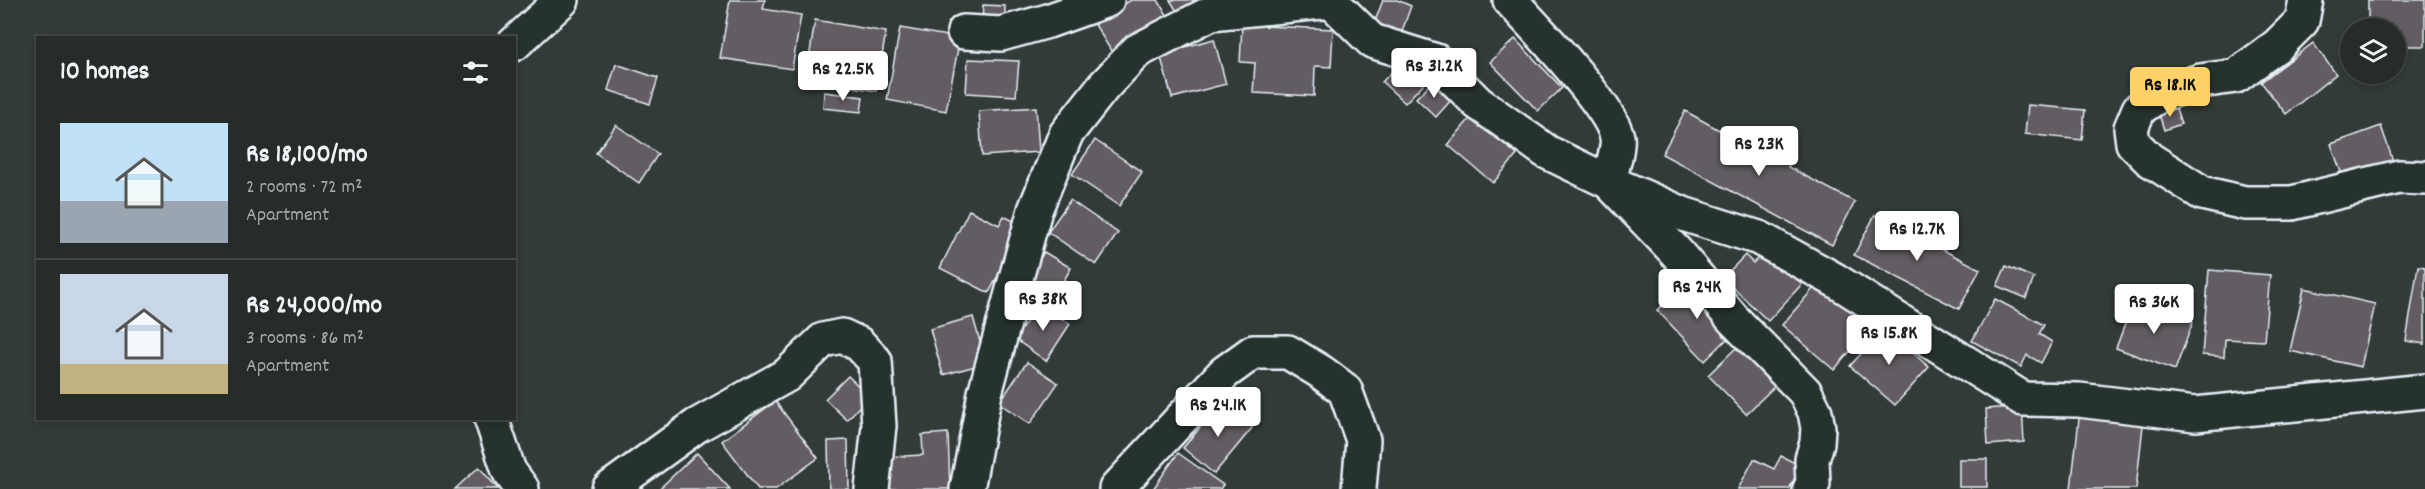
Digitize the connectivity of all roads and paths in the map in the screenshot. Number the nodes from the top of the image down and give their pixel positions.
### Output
1 (562, 0) edge
2 (1107, 0) edge
3 (1510, 0) edge
4 (2306, 0) edge
5 (1331, 1) edge
6 (964, 32) dead end
7 (516, 42) edge
8 (2425, 178) edge
9 (1609, 182) junction
10 (2425, 391) edge
11 (491, 420) edge
12 (522, 489) edge
13 (609, 489) edge
14 (873, 489) edge
15 (967, 489) edge
16 (1116, 489) edge
17 (1359, 489) edge
18 (1810, 489) edge

1 - 7 street
2 - 6 street
3 - 9 street
4 - 8 street
5 - 9 street
5 - 15 street
9 - 10 street
9 - 18 street
11 - 12 street
13 - 14 street
16 - 17 street

